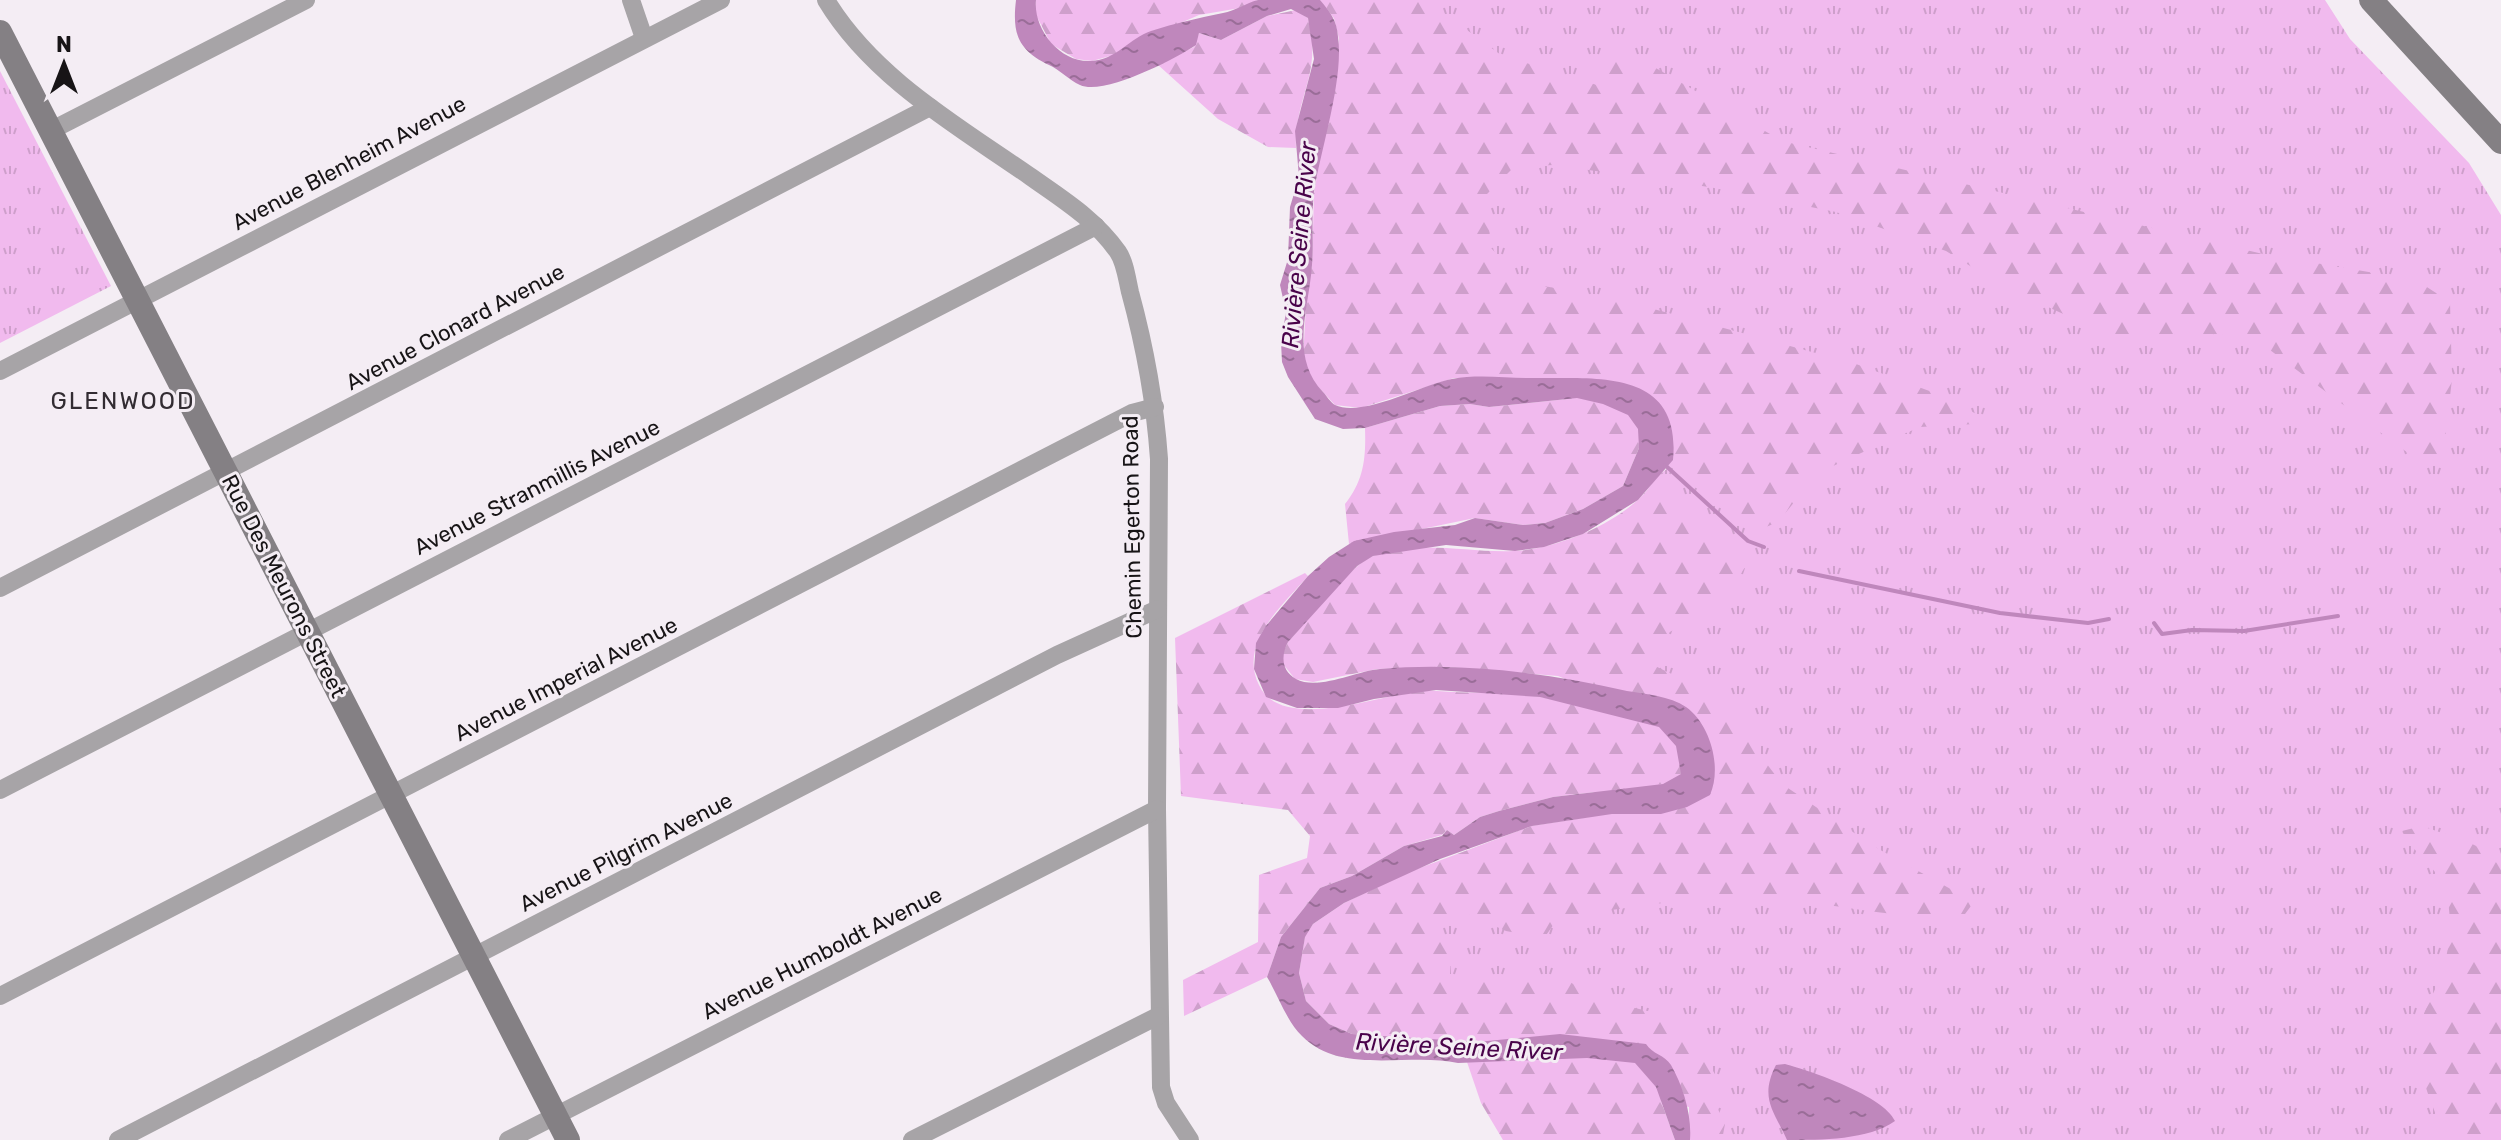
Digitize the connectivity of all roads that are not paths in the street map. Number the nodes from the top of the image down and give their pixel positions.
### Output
1 (306, 0) edge
2 (631, 0) edge
3 (721, 0) edge
4 (826, 0) edge
5 (2371, 0) edge
6 (0, 32) edge
7 (644, 38) junction
8 (930, 107) junction
9 (50, 131) junction
10 (2501, 142) edge
11 (1096, 226) junction
12 (137, 301) junction
13 (0, 371) edge
14 (1155, 407) junction
15 (226, 473) junction
16 (0, 588) edge
17 (1158, 609) junction
18 (307, 633) junction
19 (0, 790) edge
20 (393, 796) junction
21 (1157, 809) junction
22 (472, 958) junction
23 (0, 996) edge
24 (1158, 1016) junction
25 (556, 1116) junction
26 (118, 1140) edge
27 (508, 1140) edge
28 (568, 1140) edge
29 (912, 1140) edge
30 (1190, 1140) edge

1 - 9 street
2 - 7 street
3 - 7 street, Avenue Blenheim Avenue
4 - 8 street, Chemin Egerton Road
5 - 10 street
6 - 9 street, Rue Des Meurons Street
7 - 12 street, Avenue Blenheim Avenue
8 - 11 street, Chemin Egerton Road
8 - 15 street, Avenue Clonard Avenue
9 - 12 street, Rue Des Meurons Street
11 - 14 street, Chemin Egerton Road
11 - 18 street, Avenue Stranmillis Avenue
12 - 13 street, Avenue Blenheim Avenue
12 - 15 street, Rue Des Meurons Street
14 - 17 street, Chemin Egerton Road
14 - 20 street, Avenue Imperial Avenue
15 - 16 street, Avenue Clonard Avenue
15 - 18 street, Rue Des Meurons Street
17 - 21 street, Chemin Egerton Road
17 - 22 street, Avenue Pilgrim Avenue
18 - 19 street, Avenue Stranmillis Avenue
18 - 20 street, Rue Des Meurons Street
20 - 22 street, Rue Des Meurons Street
20 - 23 street, Avenue Imperial Avenue
21 - 24 street, Chemin Egerton Road
21 - 25 street, Avenue Humboldt Avenue
22 - 25 street, Rue Des Meurons Street
22 - 26 street, Avenue Pilgrim Avenue
24 - 29 street
24 - 30 street, Chemin Egerton Road
25 - 27 street, Avenue Humboldt Avenue
25 - 28 street, Rue Des Meurons Street

